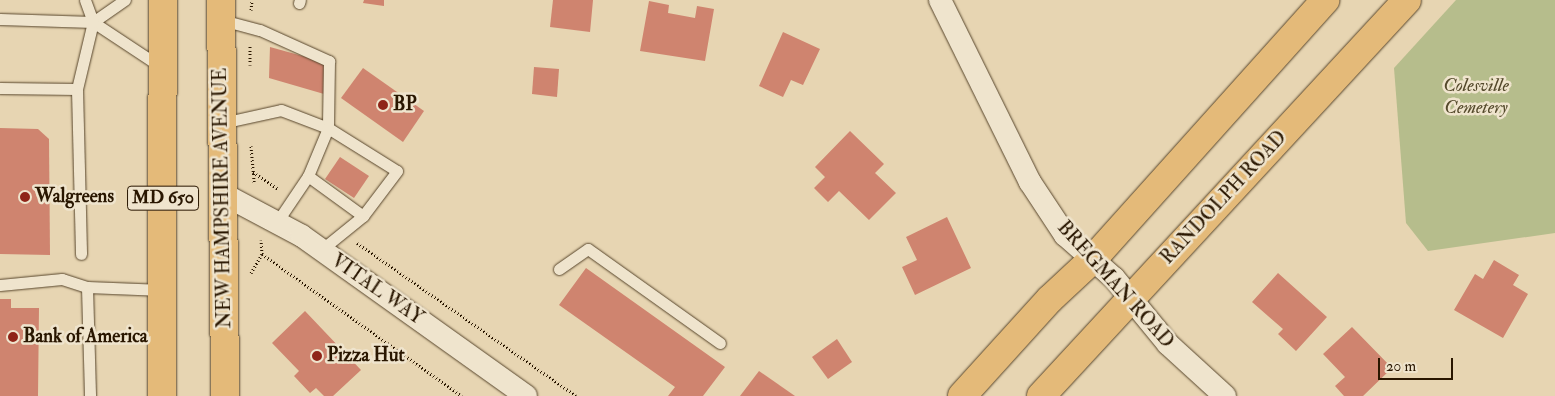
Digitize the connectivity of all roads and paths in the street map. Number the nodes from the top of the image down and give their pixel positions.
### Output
1 (85, 0) edge
2 (125, 0) edge
3 (163, 0) edge
4 (940, 0) edge
5 (1325, 0) edge
6 (1407, 0) edge
7 (221, 10) edge
8 (0, 19) edge
9 (93, 22) junction
10 (164, 69) junction
11 (0, 88) edge
12 (77, 89) junction
13 (222, 123) junction
14 (328, 128) junction
15 (253, 172) dead end
16 (308, 176) junction
17 (222, 194) junction
18 (293, 200) junction
19 (363, 216) junction
20 (277, 222) junction
21 (344, 234) junction
22 (321, 250) junction
23 (81, 254) dead end
24 (262, 254) dead end
25 (1093, 259) junction
26 (559, 269) dead end
27 (0, 285) edge
28 (87, 287) junction
29 (163, 290) junction
30 (1131, 299) junction
31 (720, 344) dead end
32 (90, 396) edge
33 (162, 396) edge
34 (225, 396) edge
35 (462, 396) edge
36 (526, 396) edge
37 (576, 396) edge
38 (962, 396) edge
39 (1041, 396) edge
40 (1225, 396) edge

1 - 9 lane
2 - 9 lane
3 - 10 main road, MD 650
4 - 25 street, BREGMAN ROAD
5 - 25 main road
6 - 30 main road, RANDOLPH ROAD
7 - 13 main road, NEW HAMPSHIRE AVENUE / MD 650
7 - 14 lane
8 - 9 lane
9 - 10 lane
9 - 12 lane
10 - 29 main road, MD 650
11 - 12 lane
12 - 23 lane
13 - 14 lane
13 - 17 main road, NEW HAMPSHIRE AVENUE / MD 650
14 - 16 lane
14 - 19 lane
15 - 18 path
16 - 18 lane
16 - 19 lane
17 - 20 street, VITAL WAY
17 - 34 main road, NEW HAMPSHIRE AVENUE / MD 650
18 - 20 lane
19 - 21 lane
20 - 22 street, VITAL WAY
21 - 22 lane
21 - 37 path
22 - 36 street, VITAL WAY
24 - 35 path
25 - 30 street, BREGMAN ROAD
25 - 38 main road
26 - 31 lane
27 - 28 lane
28 - 29 lane
28 - 32 lane
29 - 33 main road, MD 650
30 - 39 main road, RANDOLPH ROAD
30 - 40 street, BREGMAN ROAD

